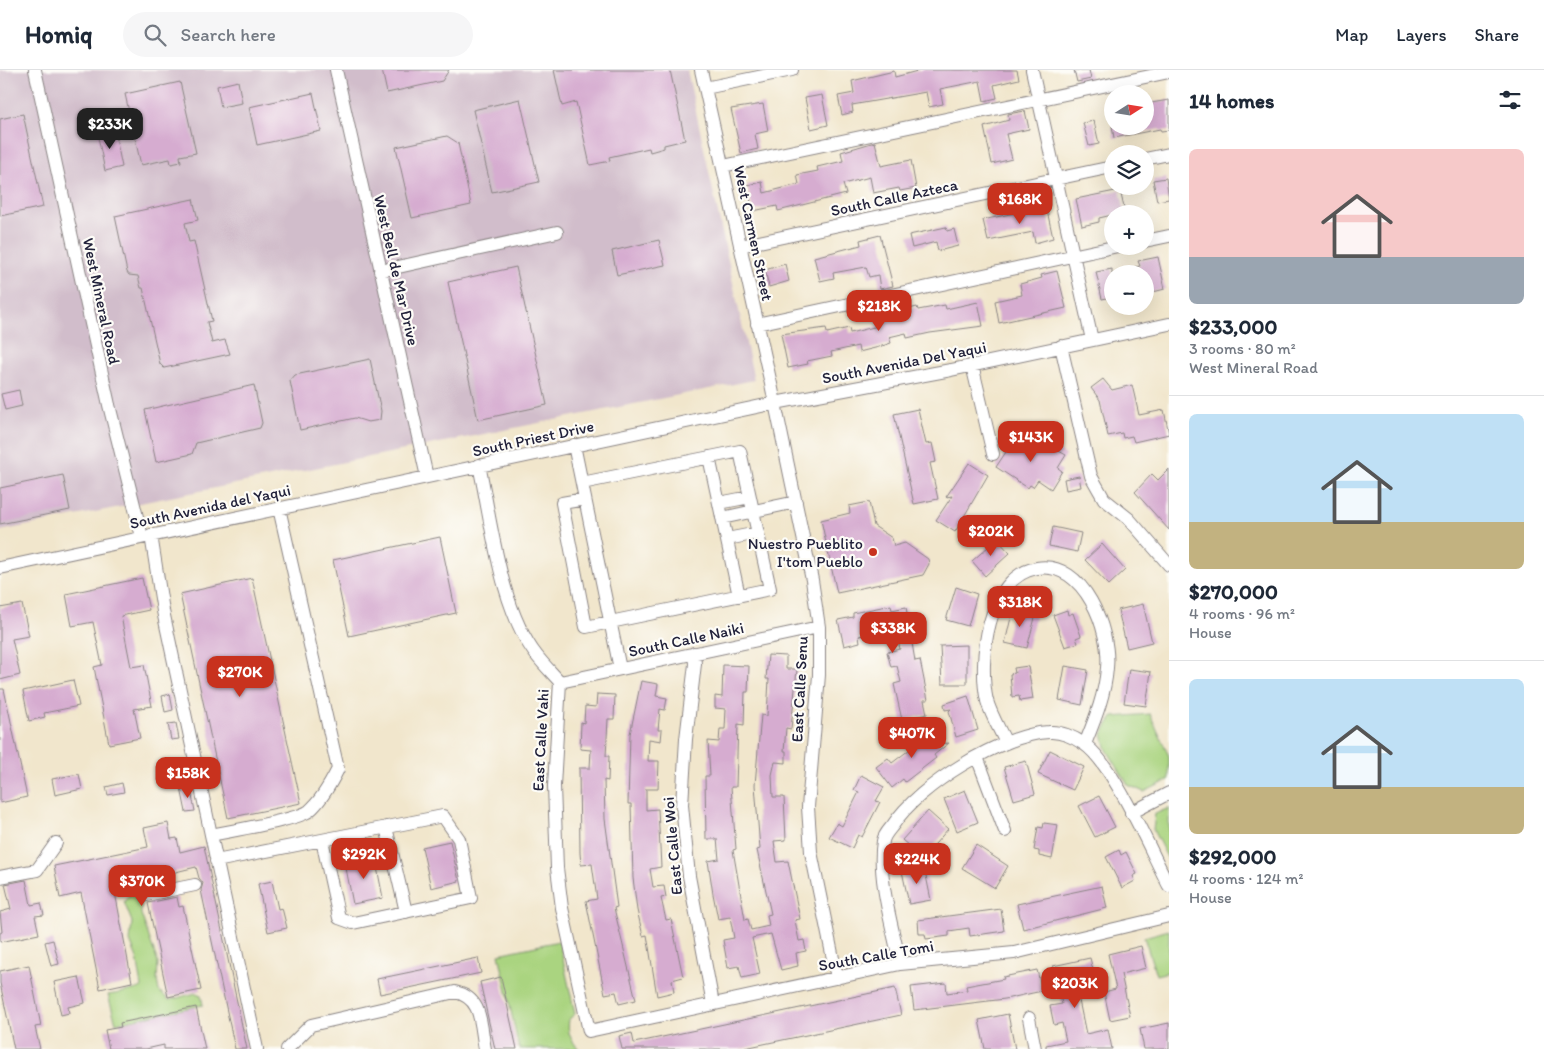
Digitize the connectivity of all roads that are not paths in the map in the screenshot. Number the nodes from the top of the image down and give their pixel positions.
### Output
1 (35, 70) edge
2 (336, 70) edge
3 (701, 70) edge
4 (792, 70) edge
5 (1032, 70) edge
6 (1169, 72) edge
7 (705, 88) junction
8 (1038, 99) junction
9 (1169, 154) edge
10 (1154, 157) edge
11 (722, 166) junction
12 (1104, 168) edge
13 (1056, 179) junction
14 (557, 232) dead end
15 (1169, 236) edge
16 (1154, 239) edge
17 (740, 246) junction
18 (1104, 249) edge
19 (1073, 256) junction
20 (380, 270) junction
21 (757, 324) junction
22 (1169, 324) edge
23 (1092, 340) junction
24 (1061, 346) junction
25 (972, 365) junction
26 (775, 403) junction
27 (646, 430) joint
28 (574, 445) junction
29 (993, 454) dead end
30 (709, 458) junction
31 (479, 465) junction
32 (426, 477) junction
33 (582, 483) junction
34 (750, 497) junction
35 (585, 499) junction
36 (796, 502) junction
37 (719, 503) junction
38 (279, 508) junction
39 (753, 511) junction
40 (722, 518) junction
41 (758, 533) junction
42 (147, 536) junction
43 (727, 539) junction
44 (1169, 565) edge
45 (0, 568) edge
46 (739, 596) junction
47 (611, 623) junction
48 (819, 627) junction
49 (694, 653) junction
50 (620, 669) junction
51 (560, 682) junction
52 (1006, 743) junction
53 (1085, 744) junction
54 (977, 756) junction
55 (1169, 793) edge
56 (1131, 812) junction
57 (386, 827) junction
58 (1004, 830) dead end
59 (211, 835) junction
60 (322, 840) junction
61 (56, 843) dead end
62 (216, 861) junction
63 (0, 877) edge
64 (194, 885) dead end
65 (1169, 886) edge
66 (146, 895) dead end
67 (406, 912) junction
68 (1169, 916) edge
69 (900, 964) junction
70 (837, 978) junction
71 (713, 1004) junction
72 (1029, 1018) dead end
73 (589, 1031) joint
74 (257, 1049) edge
75 (287, 1049) edge
76 (486, 1049) edge
77 (1035, 1049) edge

1 - 42 street, West Mineral Road
2 - 20 street, West Bell de Mar Drive
3 - 7 street, West Carmen Street
4 - 7 street
5 - 8 street
6 - 8 street
7 - 11 street, West Carmen Street
8 - 11 street
8 - 13 street
9 - 10 street
11 - 17 street, West Carmen Street
12 - 13 street, South Calle Azteca
13 - 17 street, South Calle Azteca
13 - 19 street
14 - 20 street
15 - 16 street
17 - 21 street, West Carmen Street
18 - 19 street
19 - 21 street
19 - 23 street
20 - 32 street, West Bell de Mar Drive
21 - 26 street, West Carmen Street
22 - 23 street, South Avenida Del Yaqui
23 - 24 street, South Avenida Del Yaqui
24 - 25 street, South Avenida Del Yaqui
24 - 44 street
25 - 26 street, South Avenida Del Yaqui
25 - 29 street
26 - 27 street, South Avenida Del Yaqui
26 - 36 street, East Calle Senu
27 - 28 street, South Priest Drive
28 - 31 street, South Priest Drive
28 - 33 street
30 - 33 street
30 - 34 street
30 - 37 street
31 - 32 street, South Priest Drive
31 - 51 street, East Calle Vahi
32 - 38 street, South Avenida del Yaqui
33 - 35 street
34 - 37 street
34 - 39 street
35 - 47 street
35 - 47 street
36 - 39 street
36 - 48 street, East Calle Senu
37 - 40 street
38 - 42 street, South Avenida del Yaqui
38 - 59 street
39 - 40 street
39 - 41 street
40 - 43 street
41 - 43 street
41 - 46 street
42 - 45 street, South Avenida del Yaqui
42 - 59 street, West Mineral Road
43 - 46 street
46 - 47 street
47 - 50 street
48 - 49 street, South Calle Naiki
48 - 70 street, East Calle Senu
49 - 50 street, South Calle Naiki
49 - 71 street, East Calle Woi
50 - 51 street, South Calle Naiki
51 - 73 street, East Calle Vahi
52 - 53 street
52 - 53 street
52 - 54 street
53 - 56 street
54 - 58 street
54 - 69 street
55 - 56 street
56 - 65 street
57 - 60 street
57 - 67 street
57 - 67 street
59 - 62 street, West Mineral Road
60 - 62 street
60 - 67 street
61 - 63 street
62 - 74 street, West Mineral Road
64 - 66 street
68 - 69 street, South Calle Tomi
69 - 70 street, South Calle Tomi
70 - 71 street, South Calle Tomi
71 - 73 street, South Calle Tomi
72 - 77 street
75 - 76 street

